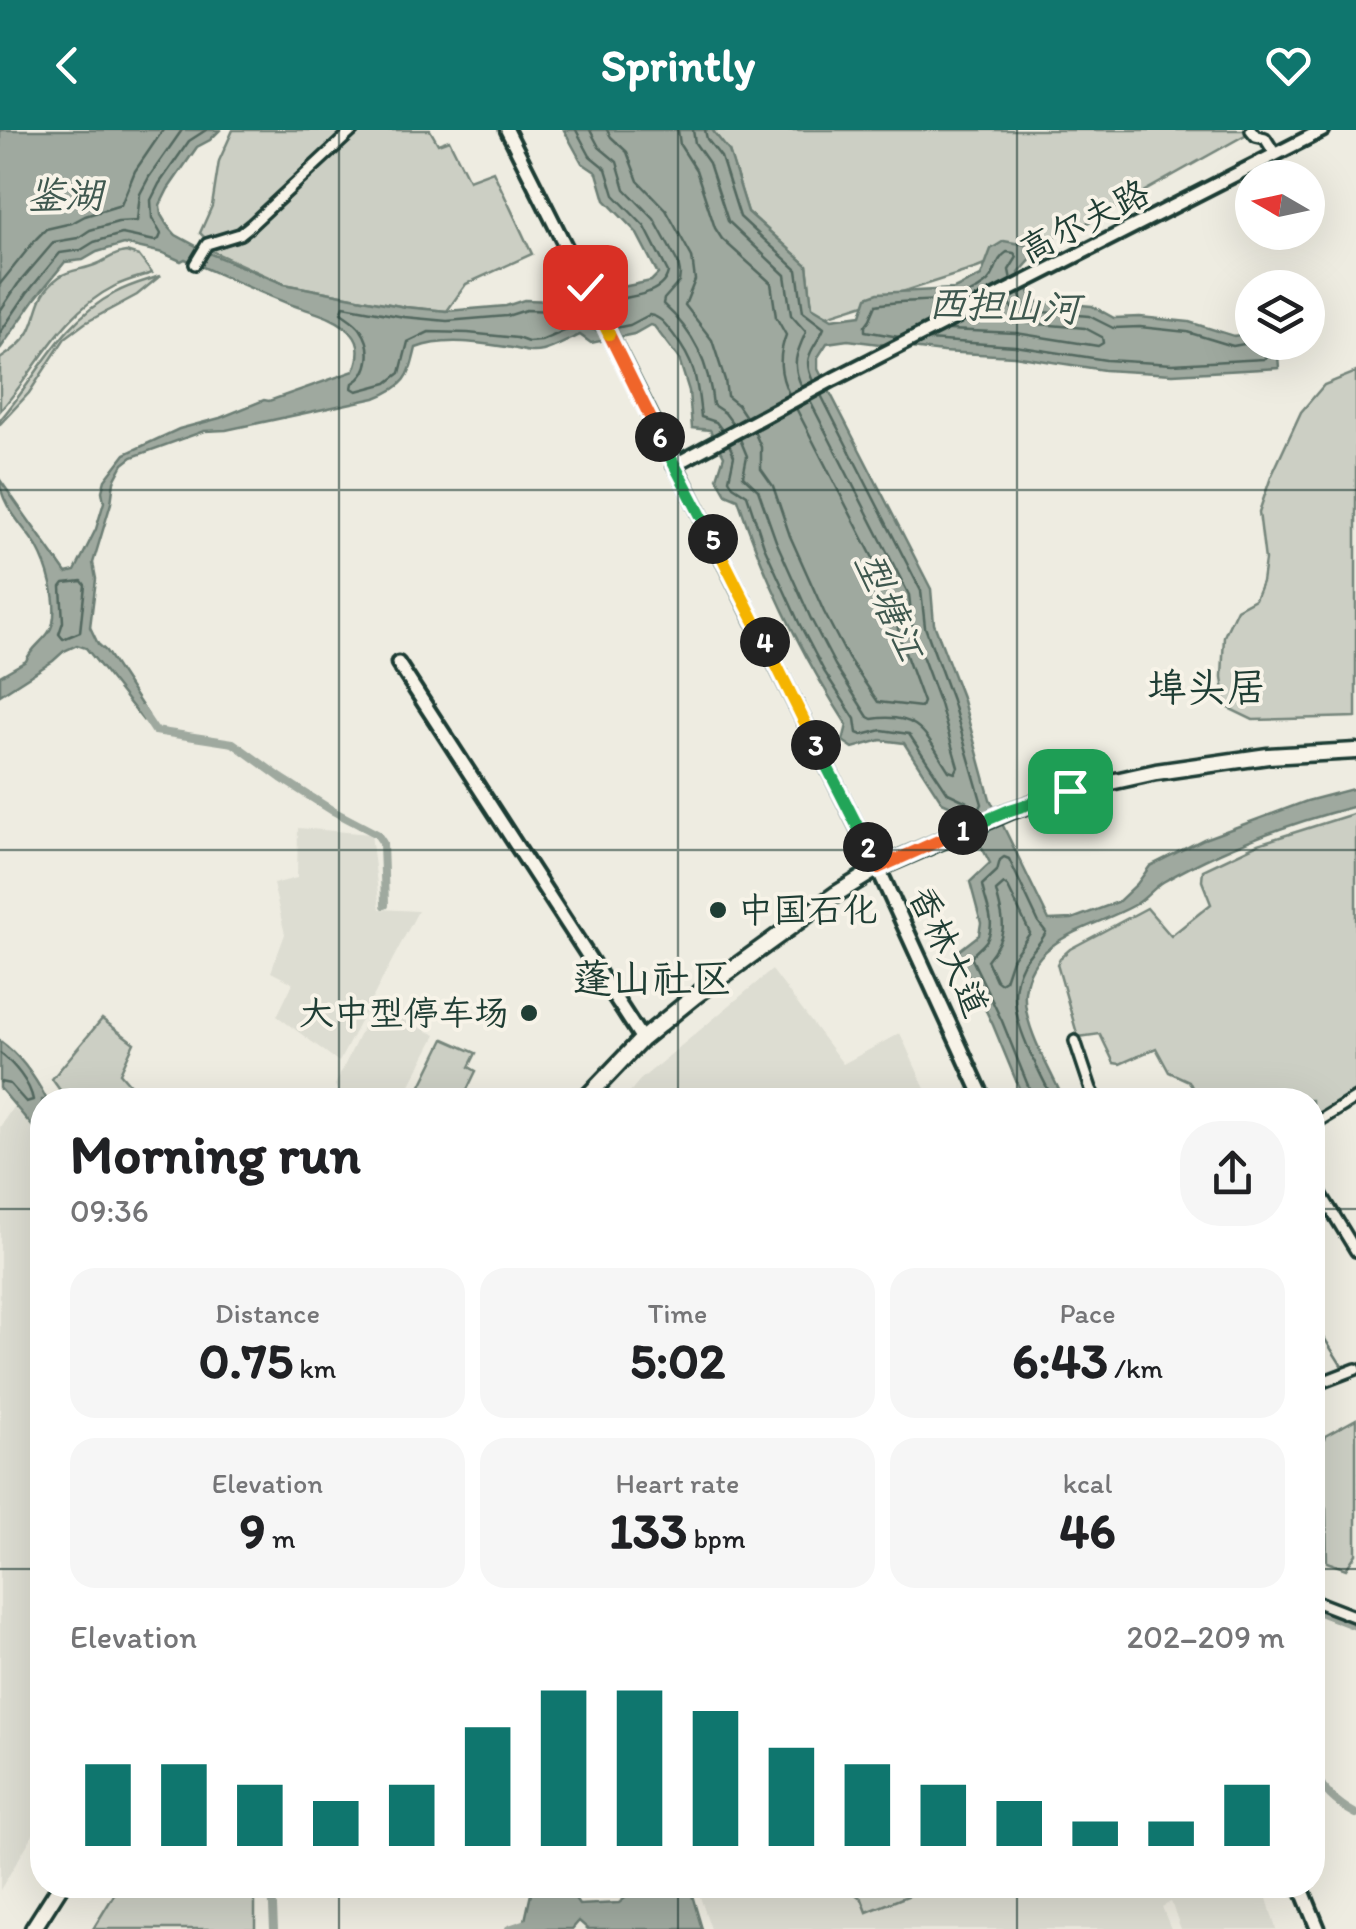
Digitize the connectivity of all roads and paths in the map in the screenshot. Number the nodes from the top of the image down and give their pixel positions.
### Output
1 (352, 130) edge
2 (507, 130) edge
3 (1251, 130) edge
4 (1323, 130) edge
5 (1264, 134) edge
6 (1276, 154) junction
7 (195, 264) dead end
8 (674, 465) junction
9 (398, 662) dead end
10 (1356, 750) edge
11 (878, 868) junction
12 (642, 1039) junction
13 (1075, 1041) dead end
14 (595, 1088) edge
15 (979, 1088) edge
16 (1091, 1088) edge
17 (1356, 1098) edge
18 (1325, 1117) edge
19 (1325, 1201) edge
20 (1356, 1252) edge
21 (1356, 1370) edge
22 (1325, 1381) edge
23 (1325, 1605) edge
24 (1356, 1617) edge
25 (53, 1898) edge
26 (1305, 1898) edge
27 (33, 1929) edge
28 (1318, 1929) edge

1 - 7 street
2 - 8 street, 香林大道
3 - 5 street
4 - 6 street, 高尔夫路
5 - 6 street
6 - 8 street, 高尔夫路
8 - 11 street, 香林大道
9 - 12 street
10 - 11 main road
11 - 12 main road
11 - 15 main road, 香林大道
12 - 14 main road
13 - 16 street
17 - 18 street
19 - 20 street
21 - 22 street
23 - 24 street
25 - 27 main road
26 - 28 main road

